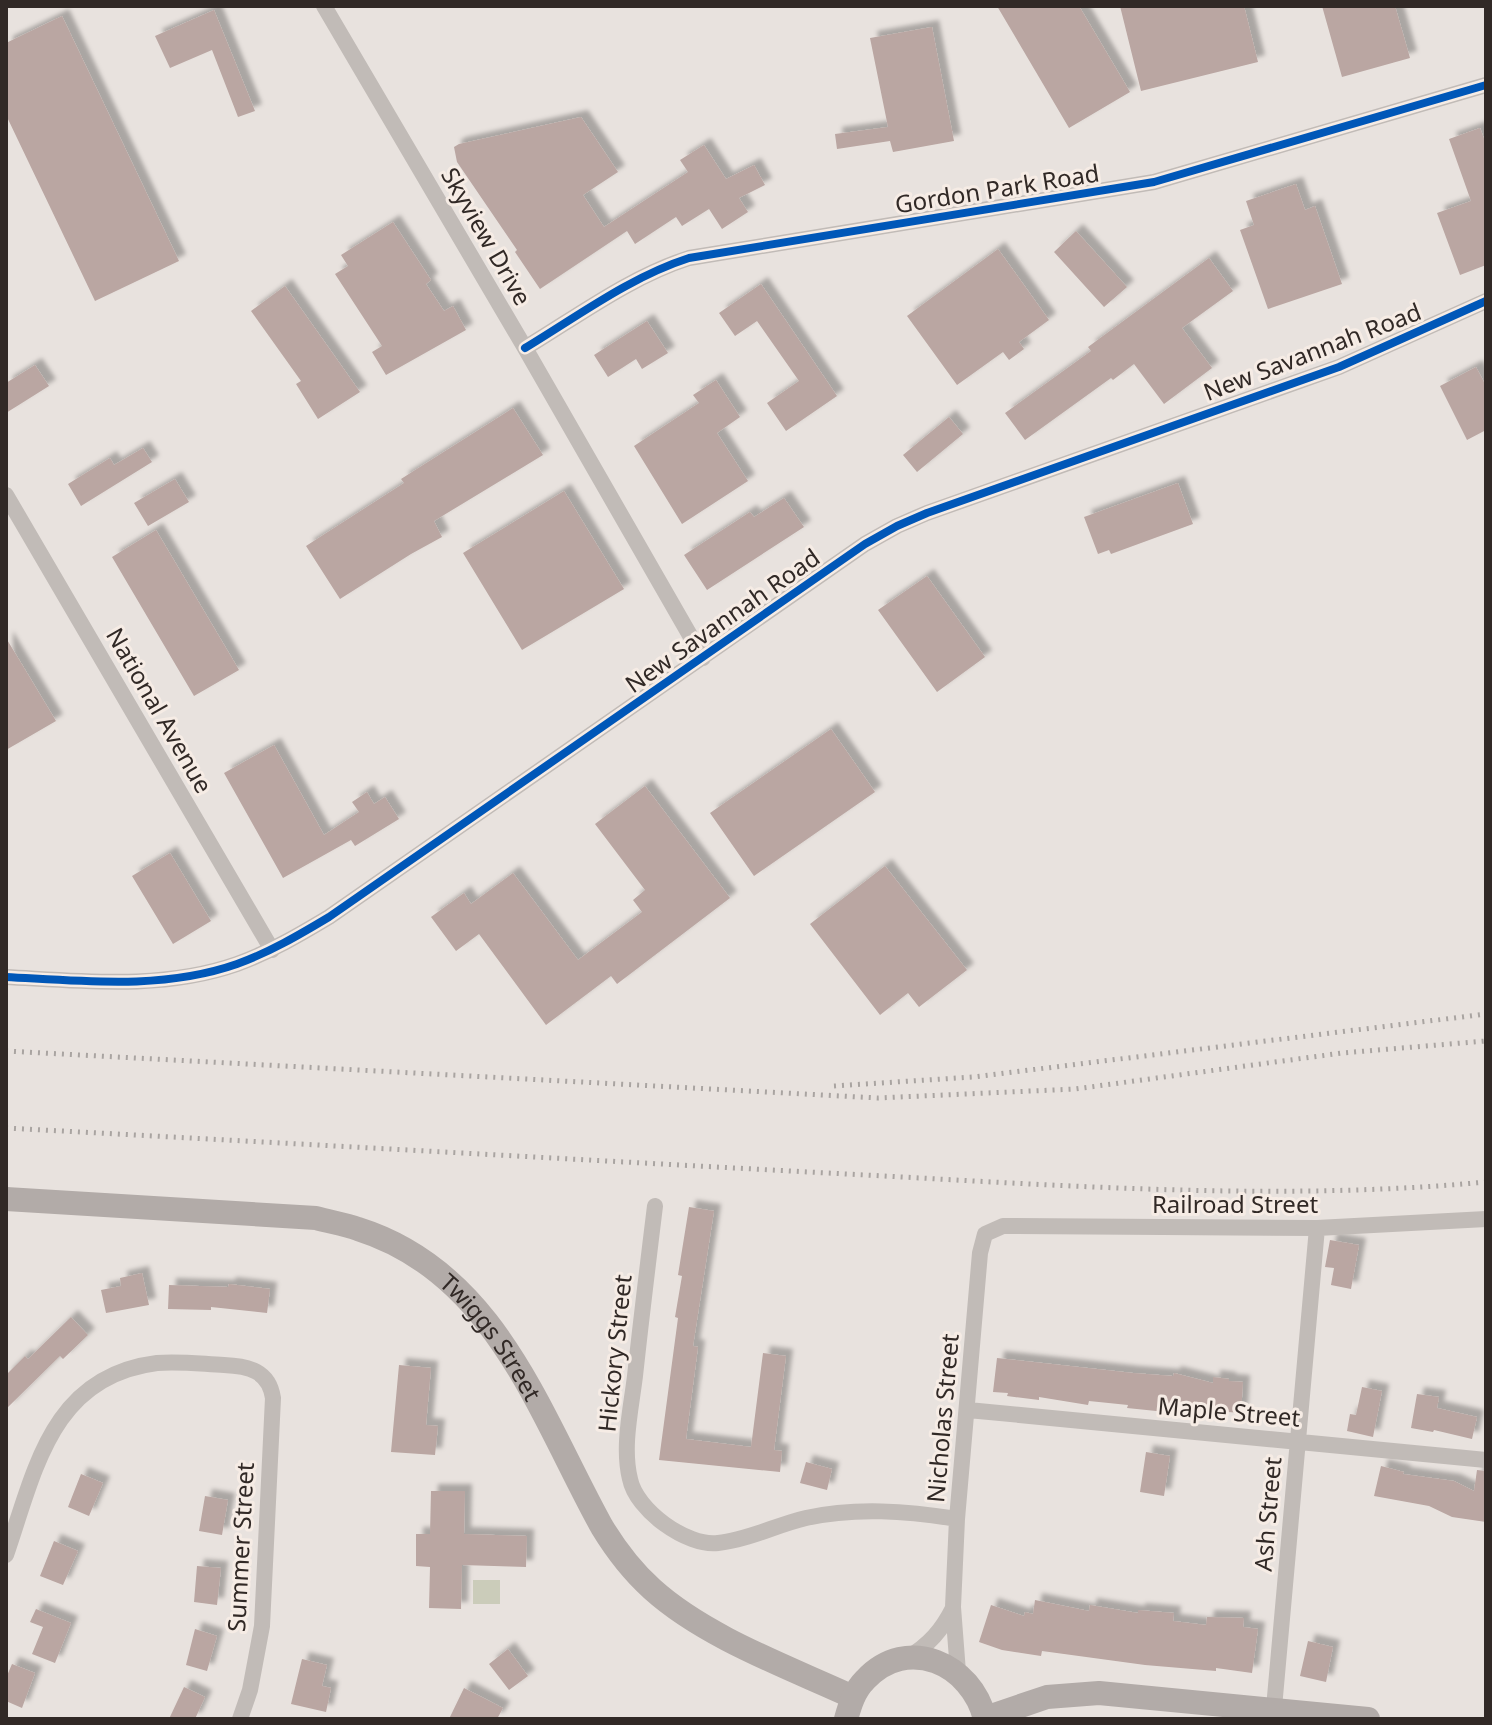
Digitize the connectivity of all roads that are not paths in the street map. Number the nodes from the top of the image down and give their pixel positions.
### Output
1 (324, 6) edge
2 (1486, 85) edge
3 (1486, 301) edge
4 (525, 348) junction
5 (6, 495) edge
6 (703, 658) junction
7 (272, 950) junction
8 (6, 977) edge
9 (6, 1199) edge
10 (655, 1206) dead end
11 (1486, 1219) edge
12 (1317, 1228) junction
13 (985, 1234) joint
14 (968, 1410) junction
15 (1297, 1442) junction
16 (1486, 1460) edge
17 (957, 1519) junction
18 (6, 1555) edge
19 (953, 1607) junction
20 (906, 1659) junction
21 (958, 1672) junction
22 (849, 1708) edge
23 (1273, 1714) edge
24 (985, 1718) edge
25 (240, 1719) edge
26 (1368, 1719) edge

1 - 4 street, Skyview Drive
2 - 4 street, Gordon Park Road
3 - 6 street, New Savannah Road
4 - 6 street, Skyview Drive
5 - 7 street, National Avenue
6 - 7 street, New Savannah Road
7 - 8 street, New Savannah Road
9 - 22 main road, Twiggs Street
10 - 17 street, Hickory Street
11 - 12 street, Railroad Street
12 - 13 street, Railroad Street
12 - 15 street, Ash Street
13 - 14 street, Nicholas Street
14 - 15 street, Maple Street
14 - 17 street, Nicholas Street
15 - 16 street, Maple Street
15 - 23 street, Ash Street
17 - 19 street, Nicholas Street
18 - 25 street, Summer Street
19 - 20 street
19 - 21 street, Nicholas Street
20 - 21 main road
20 - 22 main road
21 - 24 main road
23 - 24 main road
23 - 26 main road

